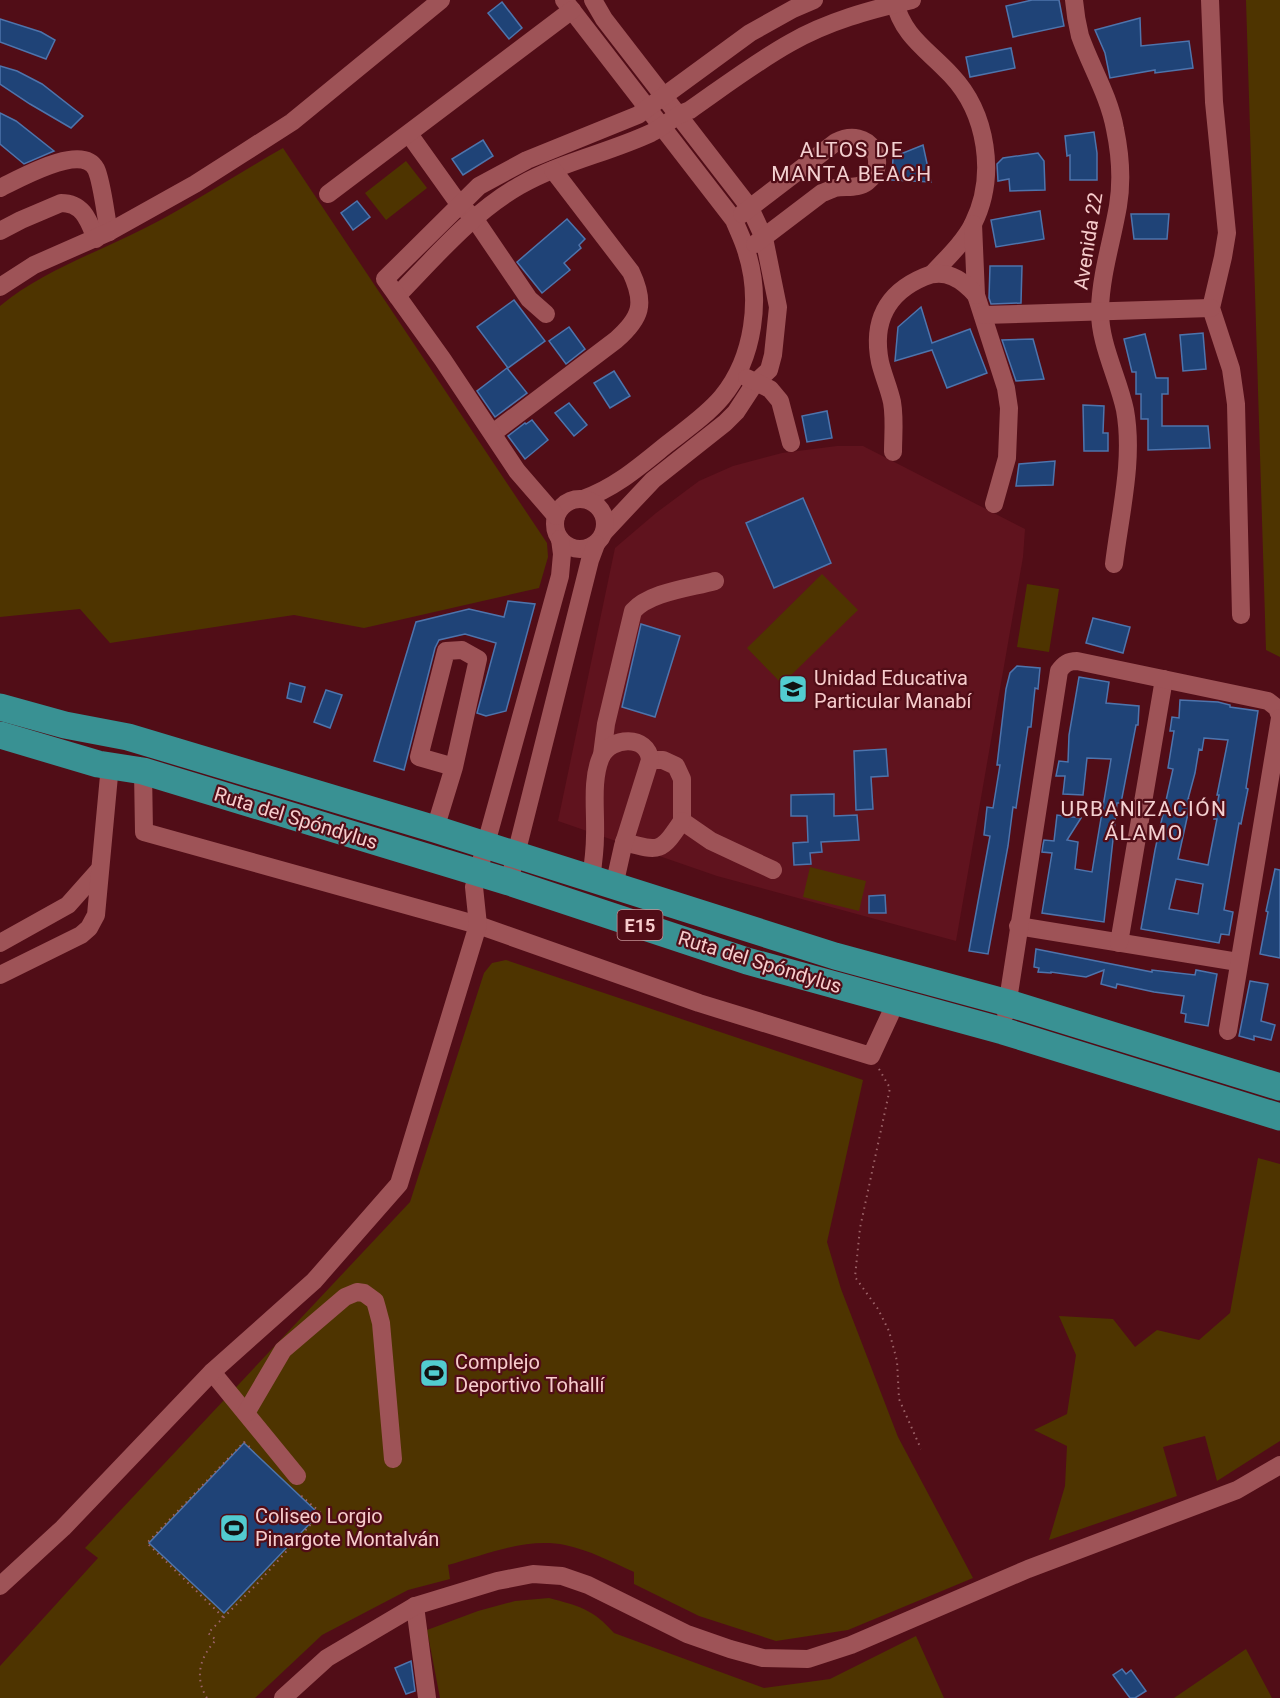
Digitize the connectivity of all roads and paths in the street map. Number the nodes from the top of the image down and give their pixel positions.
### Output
1 (441, 0) edge
2 (593, 0) edge
3 (814, 0) edge
4 (1074, 0) edge
5 (1210, 0) edge
6 (900, 1) edge
7 (568, 5) edge
8 (628, 48) junction
9 (611, 61) junction
10 (664, 95) junction
11 (647, 107) junction
12 (678, 114) junction
13 (661, 127) junction
14 (409, 134) junction
15 (549, 151) junction
16 (555, 169) junction
17 (0, 189) edge
18 (328, 194) dead end
19 (459, 204) junction
20 (750, 208) junction
21 (474, 218) junction
22 (734, 220) junction
23 (973, 225) junction
24 (0, 231) edge
25 (102, 236) junction
26 (764, 238) junction
27 (747, 251) junction
28 (933, 273) junction
29 (0, 287) edge
30 (976, 295) junction
31 (397, 296) junction
32 (1211, 308) junction
33 (1100, 312) junction
34 (546, 314) dead end
35 (983, 315) junction
36 (738, 372) junction
37 (754, 383) junction
38 (492, 433) junction
39 (681, 433) junction
40 (791, 443) dead end
41 (695, 448) junction
42 (892, 453) dead end
43 (583, 499) junction
44 (994, 504) dead end
45 (556, 516) junction
46 (600, 537) junction
47 (560, 539) junction
48 (1114, 564) dead end
49 (715, 581) dead end
50 (1241, 615) dead end
51 (1164, 679) junction
52 (0, 707) edge
53 (523, 710) junction
54 (549, 717) junction
55 (1280, 717) edge
56 (0, 735) edge
57 (602, 755) junction
58 (650, 760) junction
59 (110, 765) junction
60 (454, 767) junction
61 (143, 771) junction
62 (506, 775) junction
63 (533, 783) junction
64 (682, 821) junction
65 (435, 829) junction
66 (624, 842) junction
67 (486, 845) junction
68 (516, 855) junction
69 (100, 869) junction
70 (773, 870) dead end
71 (478, 873) junction
72 (509, 882) junction
73 (603, 882) junction
74 (478, 925) junction
75 (1018, 926) junction
76 (0, 943) edge
77 (1119, 943) junction
78 (1238, 962) junction
79 (0, 975) edge
80 (894, 1001) junction
81 (1008, 1003) junction
82 (1003, 1031) junction
83 (1228, 1031) dead end
84 (871, 1056) junction
85 (1280, 1087) edge
86 (1280, 1117) edge
87 (212, 1372) junction
88 (246, 1413) junction
89 (921, 1449) dead end
90 (253, 1450) dead end
91 (393, 1459) dead end
92 (1280, 1465) edge
93 (296, 1483) joint
94 (0, 1586) edge
95 (415, 1606) junction
96 (223, 1617) junction
97 (207, 1698) edge
98 (283, 1698) edge
99 (428, 1698) edge

1 - 25 street
2 - 8 street
3 - 10 street
4 - 33 street, Avenida 22
5 - 32 street
6 - 12 street
6 - 23 street
7 - 9 street
7 - 14 street
8 - 9 street
8 - 10 street
9 - 11 street
10 - 11 street
10 - 12 street
11 - 13 street
11 - 15 street
12 - 13 street
12 - 20 street
13 - 16 street
13 - 22 street
14 - 18 street
14 - 19 street
15 - 16 street
15 - 19 street
16 - 21 street
16 - 38 street
17 - 25 street
19 - 21 street
19 - 31 street
20 - 22 street
20 - 26 street
20 - 26 street
21 - 31 street
21 - 34 street
22 - 27 street
23 - 28 street
23 - 30 street
24 - 25 street
25 - 29 street
26 - 27 street
26 - 37 street
27 - 36 street
28 - 30 street
28 - 42 street
30 - 35 street
31 - 38 street
32 - 33 street
32 - 50 street
33 - 35 street
33 - 48 street, Avenida 22
35 - 44 street
36 - 37 street
36 - 39 street
37 - 40 street
37 - 41 street
38 - 45 street
39 - 41 street
39 - 43 street
41 - 46 street
43 - 45 street
43 - 46 street
45 - 47 street
46 - 47 street
46 - 54 street
47 - 53 street
49 - 57 street
51 - 55 street
51 - 75 street
51 - 77 street
52 - 65 highway, Ruta del Spóndylus / E15
53 - 54 street
53 - 62 street
54 - 63 street
55 - 78 street
56 - 59 highway, Ruta del Spóndylus / E15
57 - 58 street
57 - 73 street
58 - 64 street
58 - 66 street
59 - 61 highway, Ruta del Spóndylus / E15
59 - 69 street
60 - 60 street
60 - 65 street
61 - 71 highway, Ruta del Spóndylus / E15
61 - 74 street
62 - 63 street
62 - 67 street
63 - 68 street
64 - 66 street
64 - 70 street
65 - 67 highway, Ruta del Spóndylus / E15
66 - 73 street
67 - 68 highway, Ruta del Spóndylus / E15
67 - 71 street
68 - 72 street
68 - 73 highway, Ruta del Spóndylus / E15
69 - 76 street
69 - 79 street
71 - 72 highway, Ruta del Spóndylus / E15
71 - 74 street
72 - 80 highway, Ruta del Spóndylus / E15
73 - 81 highway, Ruta del Spóndylus / E15
74 - 84 street
74 - 87 street
75 - 77 street
75 - 81 street
77 - 78 street
78 - 83 street
80 - 82 highway, Ruta del Spóndylus / E15
80 - 84 street
81 - 82 street
81 - 85 highway, Ruta del Spóndylus / E15
82 - 86 highway, Ruta del Spóndylus / E15
84 - 89 path
87 - 88 street
87 - 94 street
88 - 91 street
88 - 93 street
90 - 96 path
92 - 95 street
93 - 96 path
95 - 98 street
95 - 99 street
96 - 97 path

